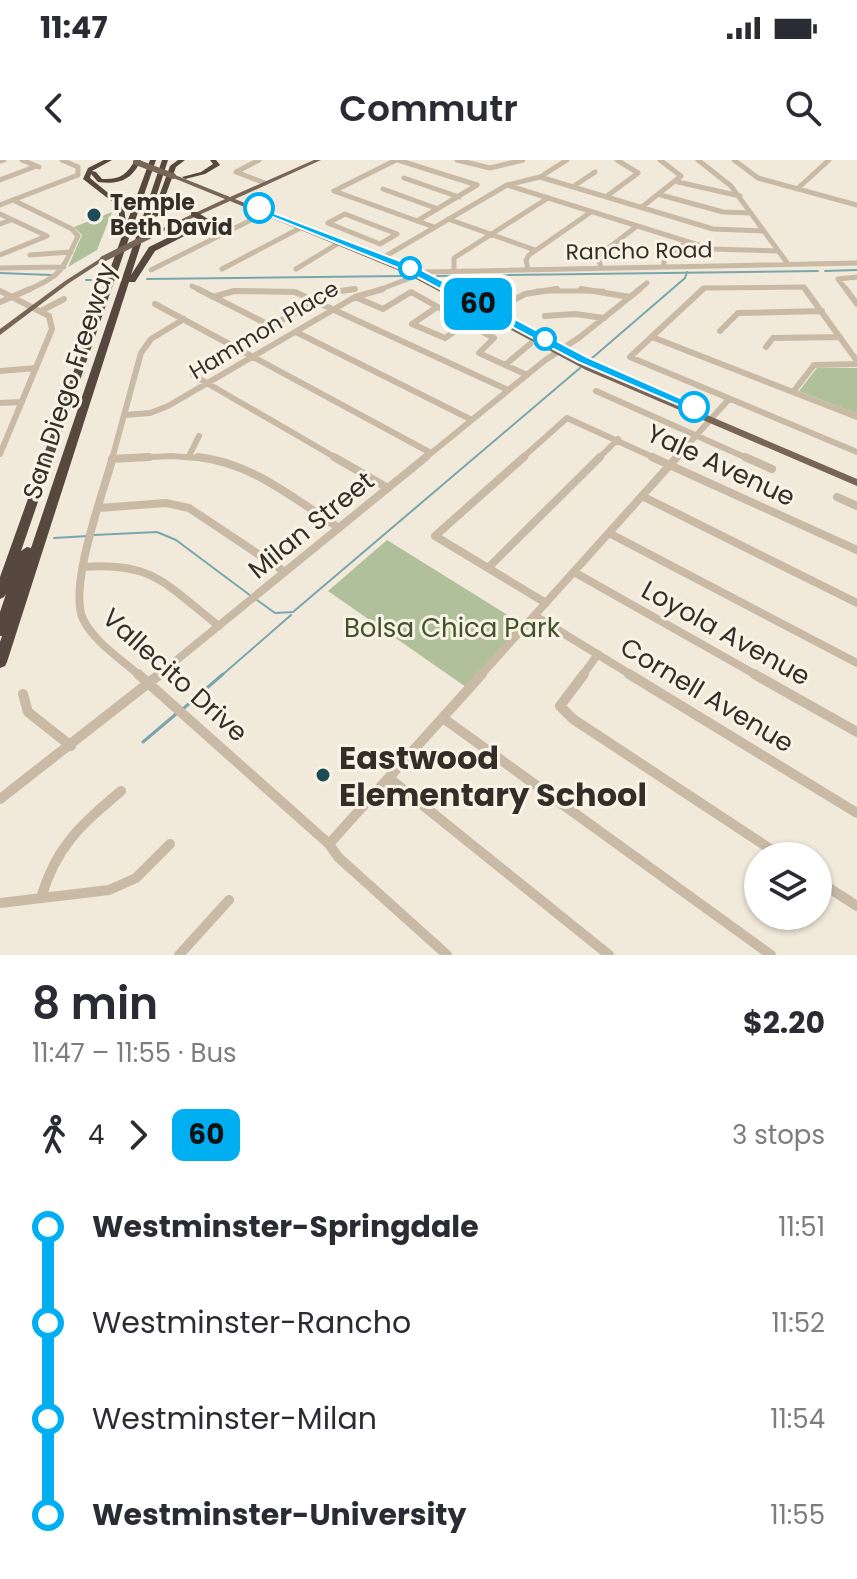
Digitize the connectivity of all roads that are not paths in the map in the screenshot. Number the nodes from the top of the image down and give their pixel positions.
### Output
1 (22, 160) edge
2 (62, 160) edge
3 (109, 160) edge
4 (117, 160) edge
5 (139, 160) edge
6 (153, 160) edge
7 (163, 160) edge
8 (182, 160) edge
9 (213, 160) edge
10 (221, 160) edge
11 (259, 160) edge
12 (318, 160) edge
13 (397, 160) edge
14 (457, 160) edge
15 (523, 160) edge
16 (567, 160) edge
17 (617, 160) edge
18 (660, 160) edge
19 (698, 160) edge
20 (734, 160) edge
21 (829, 160) edge
22 (595, 172) dead end
23 (173, 174) junction
24 (185, 177) junction
25 (540, 177) junction
26 (404, 178) dead end
27 (0, 180) edge
28 (198, 182) junction
29 (678, 182) junction
30 (264, 184) junction
31 (507, 185) junction
32 (574, 186) junction
33 (383, 189) dead end
34 (797, 189) junction
35 (661, 195) junction
36 (607, 196) junction
37 (740, 196) junction
38 (459, 197) junction
39 (548, 198) junction
40 (230, 199) junction
41 (13, 200) junction
42 (0, 205) edge
43 (857, 205) edge
44 (642, 207) junction
45 (438, 209) junction
46 (591, 212) junction
47 (265, 213) junction
48 (751, 213) junction
49 (0, 214) edge
50 (43, 215) junction
51 (196, 215) junction
52 (448, 219) junction
53 (11, 220) junction
54 (417, 221) junction
55 (22, 223) junction
56 (0, 224) edge
57 (637, 226) junction
58 (434, 227) junction
59 (302, 228) junction
60 (764, 231) junction
61 (123, 234) junction
62 (397, 234) junction
63 (490, 234) junction
64 (413, 240) junction
65 (686, 242) junction
66 (340, 243) junction
67 (535, 250) junction
68 (778, 251) junction
69 (71, 252) junction
70 (0, 255) edge
71 (30, 255) dead end
72 (381, 259) junction
73 (857, 263) edge
74 (788, 264) junction
75 (64, 267) junction
76 (664, 267) junction
77 (0, 268) edge
78 (601, 268) junction
79 (222, 269) dead end
80 (296, 269) dead end
81 (528, 269) junction
82 (151, 270) dead end
83 (454, 270) junction
84 (419, 275) junction
85 (857, 277) edge
86 (132, 280) junction
87 (647, 283) dead end
88 (478, 284) dead end
89 (192, 286) dead end
90 (0, 291) edge
91 (355, 293) junction
92 (13, 296) junction
93 (213, 297) junction
94 (630, 297) junction
95 (64, 299) dead end
96 (317, 301) junction
97 (511, 301) junction
98 (856, 301) edge
99 (0, 302) edge
100 (155, 304) dead end
101 (437, 307) junction
102 (257, 309) dead end
103 (334, 309) junction
104 (37, 310) junction
105 (492, 311) junction
106 (822, 311) junction
107 (247, 315) junction
108 (545, 316) dead end
109 (604, 318) junction
110 (184, 319) junction
111 (467, 323) junction
112 (108, 326) junction
113 (720, 331) dead end
114 (296, 332) junction
115 (0, 333) edge
116 (652, 337) junction
117 (840, 337) junction
118 (530, 344) dead end
119 (766, 347) dead end
120 (560, 350) junction
121 (253, 357) junction
122 (857, 363) edge
123 (505, 365) junction
124 (36, 368) junction
125 (0, 371) edge
126 (193, 375) dead end
127 (527, 375) junction
128 (208, 384) junction
129 (508, 390) junction
130 (596, 391) dead end
131 (793, 392) junction
132 (729, 399) junction
133 (22, 402) junction
134 (0, 403) edge
135 (125, 415) junction
136 (857, 417) edge
137 (712, 418) junction
138 (472, 420) junction
139 (199, 436) dead end
140 (697, 436) junction
141 (3, 438) edge
142 (618, 439) junction
143 (857, 452) edge
144 (431, 453) junction
145 (0, 454) edge
146 (189, 456) junction
147 (112, 459) junction
148 (671, 464) junction
149 (772, 469) dead end
150 (857, 476) edge
151 (857, 483) edge
152 (388, 488) junction
153 (642, 496) junction
154 (837, 497) dead end
155 (857, 506) edge
156 (99, 508) junction
157 (339, 528) junction
158 (609, 533) junction
159 (857, 550) edge
160 (83, 567) junction
161 (488, 568) junction
162 (0, 570) edge
163 (285, 572) junction
164 (574, 572) junction
165 (0, 594) edge
166 (546, 603) junction
167 (857, 603) edge
168 (535, 616) junction
169 (219, 626) junction
170 (0, 631) edge
171 (598, 654) junction
172 (0, 662) edge
173 (857, 663) edge
174 (148, 683) junction
175 (23, 694) dead end
176 (443, 718) junction
177 (857, 732) edge
178 (71, 746) junction
179 (389, 778) junction
180 (121, 791) dead end
181 (0, 799) edge
182 (857, 813) edge
183 (760, 842) edge
184 (170, 844) dead end
185 (329, 844) junction
186 (832, 890) edge
187 (41, 898) junction
188 (229, 900) dead end
189 (0, 903) edge
190 (857, 906) edge
191 (179, 955) edge
192 (447, 955) edge
193 (609, 955) edge
194 (771, 955) edge

1 - 27 street
2 - 41 street
3 - 61 highway
4 - 5 highway
5 - 23 main road, bridge
5 - 61 highway, San Diego Freeway
6 - 165 highway
7 - 112 highway, San Diego Freeway
7 - 170 highway
8 - 86 highway
9 - 24 highway
10 - 28 highway
11 - 30 street
12 - 30 main road
13 - 38 street
13 - 54 street
14 - 15 street
16 - 25 street
17 - 36 street
18 - 29 street
19 - 37 street
20 - 34 street
21 - 34 street
22 - 32 street
23 - 24 main road
23 - 40 main road
24 - 28 main road
25 - 31 street
25 - 32 street
26 - 38 street
28 - 40 main road
29 - 35 street
29 - 37 street
30 - 40 main road
31 - 39 street
31 - 52 street
32 - 36 street
33 - 45 street
34 - 43 street
35 - 44 street
35 - 48 street
36 - 44 street
37 - 48 street
38 - 45 street
39 - 46 street
39 - 63 street
40 - 47 main road
40 - 51 main road
41 - 42 street
41 - 50 street
44 - 60 street
45 - 54 street
46 - 57 street
46 - 67 street
47 - 59 main road
47 - 82 street
48 - 60 street
49 - 53 street
50 - 55 street
50 - 69 street
51 - 86 highway
51 - 104 main road, bridge
52 - 58 street
52 - 63 street
53 - 55 street
53 - 56 street
54 - 58 street
55 - 70 street
57 - 65 street
57 - 78 street
58 - 64 street
59 - 66 main road
59 - 79 street
60 - 68 street
61 - 162 highway, San Diego Freeway
62 - 62 street
62 - 64 street
63 - 67 street
63 - 83 street
64 - 72 street
65 - 68 street
65 - 76 street
66 - 72 main road
66 - 80 street
67 - 81 street
68 - 74 street
69 - 71 street
69 - 75 street
72 - 84 main road
73 - 74 street, Rancho Road
74 - 76 street, Rancho Road
75 - 77 street
75 - 92 street
76 - 78 street, Rancho Road
78 - 81 street, Rancho Road
81 - 83 street, Rancho Road
83 - 84 street, Rancho Road
84 - 91 street, Hammon Place
84 - 105 main road
84 - 120 main road
85 - 98 street
86 - 112 highway
87 - 94 street, Milan Street
88 - 97 street
89 - 93 street
90 - 92 street
91 - 96 street
91 - 101 street
91 - 103 street, Hammon Place
92 - 99 street
92 - 104 street
93 - 96 street
93 - 107 street
94 - 97 street
94 - 109 street, Milan Street
95 - 104 street
96 - 103 street
96 - 107 street
97 - 105 street
100 - 110 street
101 - 111 street
101 - 111 street
102 - 107 street
103 - 114 street, Hammon Place
103 - 129 street
104 - 115 main road
104 - 124 street
105 - 120 main road
106 - 113 street
106 - 116 street
106 - 117 street
108 - 109 street
109 - 120 street, Milan Street
110 - 121 street
110 - 135 street, Vallecito Drive
111 - 123 street
112 - 172 highway, San Diego Freeway
114 - 121 street, Hammon Place
114 - 138 street
116 - 131 street
116 - 132 street
117 - 119 street
117 - 122 street
118 - 123 street
120 - 127 street, Milan Street
120 - 137 main road
121 - 128 street, Hammon Place
121 - 144 street
122 - 131 street
123 - 127 street
124 - 125 street
124 - 133 street
126 - 128 street
127 - 129 street, Milan Street
128 - 135 street, Hammon Place
128 - 152 street
129 - 138 street, Milan Street
130 - 140 street
131 - 136 street
132 - 137 street
132 - 143 street
133 - 134 street
133 - 141 street
135 - 147 street, Vallecito Drive
137 - 140 street
137 - 150 main road
137 - 151 main road
138 - 144 street, Milan Street
139 - 146 street
140 - 148 street
140 - 149 street
141 - 145 street
142 - 148 street, Yale Avenue
142 - 161 street
142 - 161 street, Yale Avenue
144 - 152 street, Milan Street
146 - 147 street
146 - 157 street
147 - 156 street, Vallecito Drive
148 - 153 street
148 - 159 street, Yale Avenue
152 - 157 street, Milan Street
153 - 158 street
153 - 167 street
154 - 155 street
156 - 160 street, Vallecito Drive
156 - 163 street
157 - 163 street, Milan Street
158 - 164 street
158 - 173 street
160 - 169 street
160 - 174 street, Vallecito Drive
161 - 166 street
163 - 169 street, Milan Street
164 - 166 street
164 - 177 street, Loyola Avenue
166 - 168 street
168 - 171 street, Cornell Avenue
168 - 176 street
169 - 174 street, Milan Street
171 - 182 street, Cornell Avenue
171 - 183 street
174 - 178 street, Milan Street
174 - 185 street, Vallecito Drive
175 - 178 street
176 - 179 street
176 - 194 street
178 - 181 street, Milan Street
179 - 185 street
179 - 193 street
180 - 187 street
184 - 187 street
185 - 192 street, Vallecito Drive
186 - 190 street
187 - 189 street
188 - 191 street

